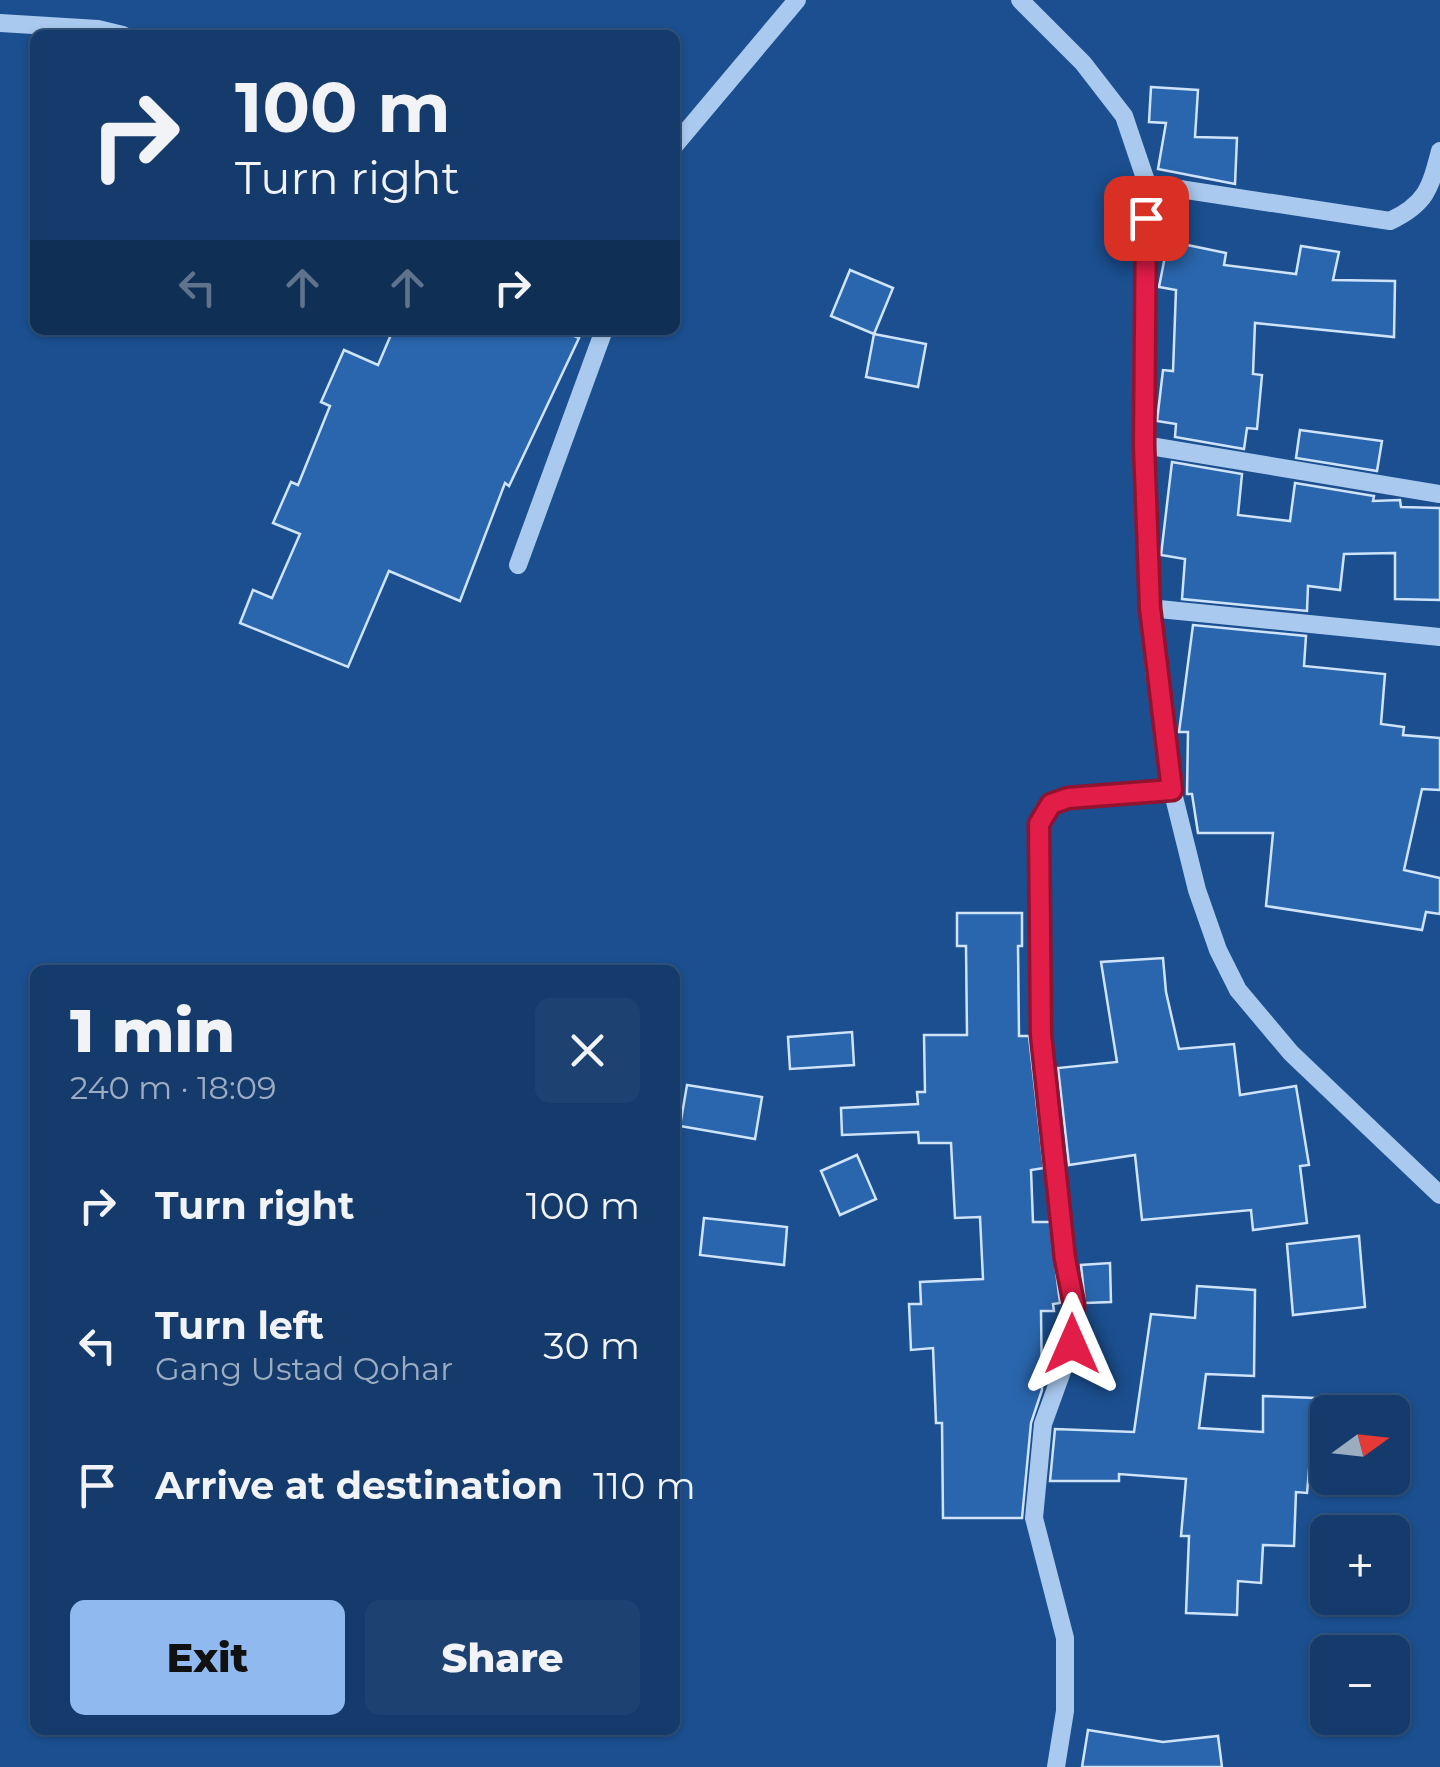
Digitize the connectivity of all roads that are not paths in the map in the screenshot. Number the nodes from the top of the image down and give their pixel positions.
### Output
1 (797, 0) edge
2 (1020, 0) edge
3 (0, 24) edge
4 (105, 30) edge
5 (680, 139) edge
6 (1440, 152) edge
7 (1147, 184) junction
8 (602, 335) edge
9 (1144, 445) junction
10 (1440, 494) edge
11 (518, 565) dead end
12 (1150, 608) junction
13 (1440, 637) edge
14 (1172, 790) junction
15 (1440, 1194) edge
16 (1056, 1767) edge

1 - 5 street
2 - 7 street
3 - 4 street
6 - 7 street
7 - 9 street
8 - 11 street
9 - 10 street
9 - 12 street
12 - 13 street
12 - 14 street
14 - 15 street
14 - 16 street

